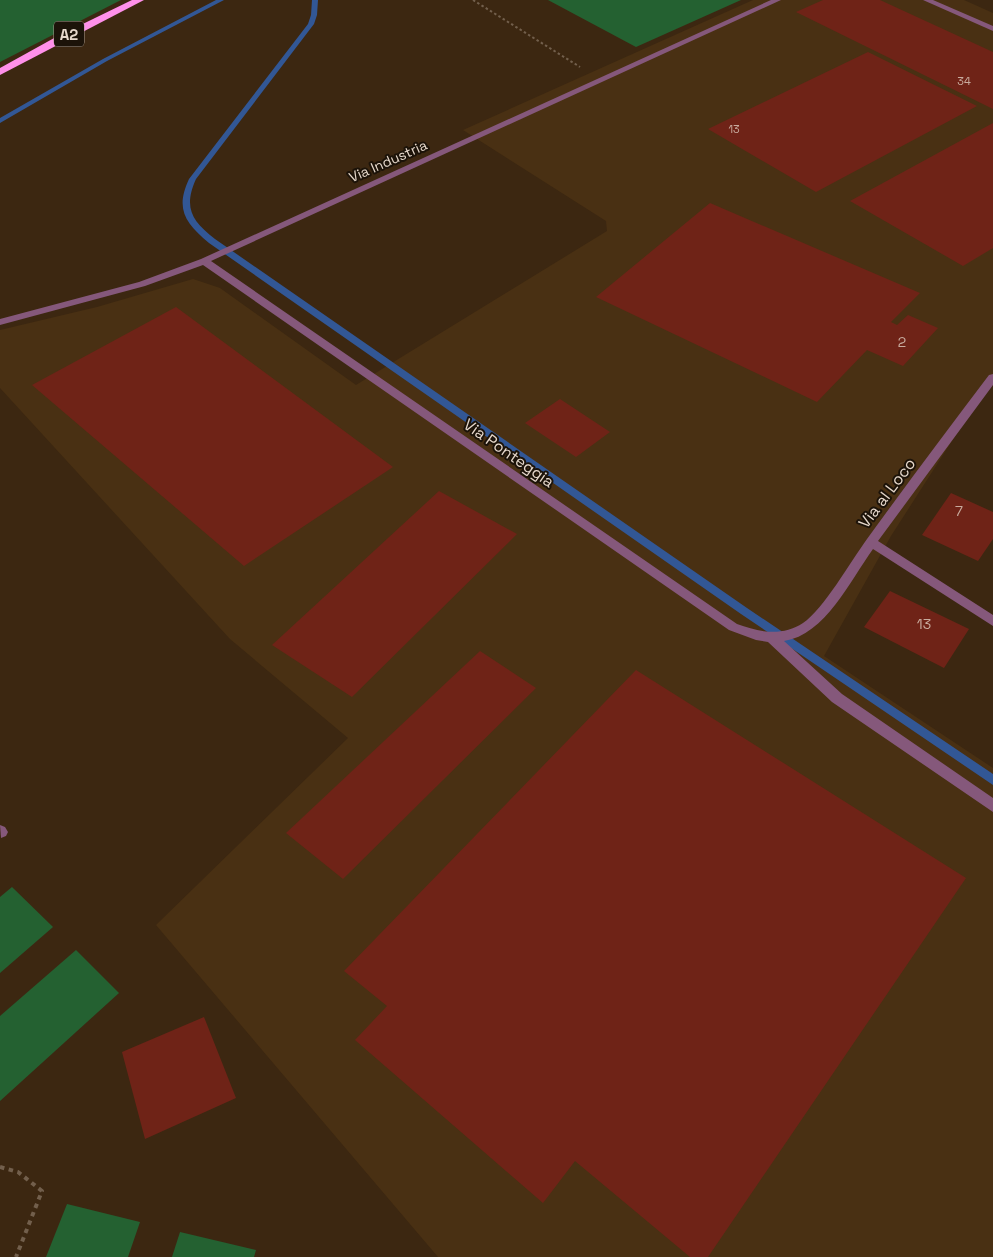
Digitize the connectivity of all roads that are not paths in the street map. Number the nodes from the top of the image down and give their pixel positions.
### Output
1 (139, 0) edge
2 (777, 0) edge
3 (927, 0) edge
4 (993, 29) edge
5 (0, 72) edge
6 (209, 258) junction
7 (0, 322) edge
8 (993, 377) edge
9 (989, 390) edge
10 (871, 542) junction
11 (993, 621) edge
12 (807, 628) joint
13 (772, 638) junction
14 (993, 806) edge

1 - 5 highway, A2
2 - 6 street, Via Industria
3 - 4 street
6 - 7 street, Via Industria
6 - 13 street, Via Ponteggia
8 - 9 street, Via al Loco
9 - 10 street, Via al Loco
10 - 11 street
10 - 12 street, Via al Loco
12 - 13 street, Via Ponteggia
13 - 14 street

